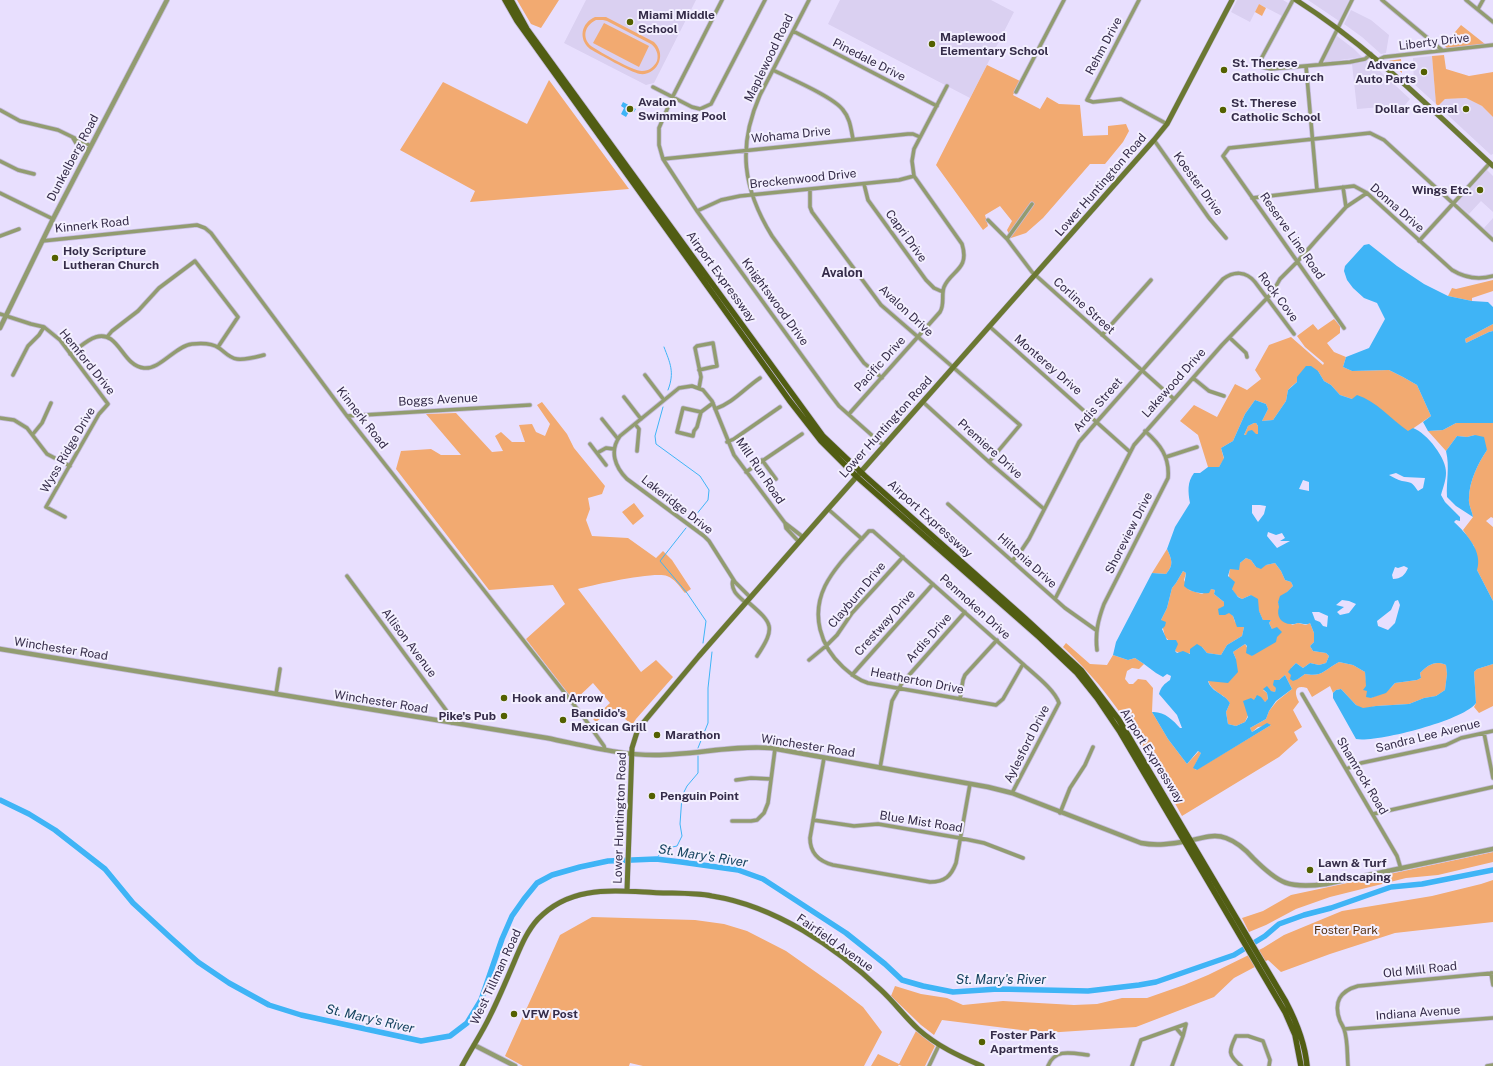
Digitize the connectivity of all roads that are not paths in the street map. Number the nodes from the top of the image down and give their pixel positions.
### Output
1 (167, 0) edge
2 (505, 0) edge
3 (511, 0) edge
4 (722, 0) edge
5 (765, 0) edge
6 (809, 0) edge
7 (1064, 0) edge
8 (1139, 0) edge
9 (1232, 0) edge
10 (1293, 0) edge
11 (1296, 0) edge
12 (1352, 0) edge
13 (1382, 0) edge
14 (1466, 0) edge
15 (1483, 0) edge
16 (1478, 10) junction
17 (1493, 22) edge
18 (1338, 28) junction
19 (793, 31) junction
20 (1493, 45) edge
21 (1442, 50) junction
22 (1371, 54) junction
23 (1378, 60) junction
24 (1320, 64) junction
25 (1306, 66) junction
26 (773, 70) junction
27 (947, 86) dead end
28 (653, 87) dead end
29 (1016, 92) dead end
30 (672, 98) junction
31 (936, 106) junction
32 (0, 110) edge
33 (1167, 124) junction
34 (920, 137) junction
35 (853, 139) junction
36 (1313, 139) junction
37 (1154, 140) junction
38 (90, 148) junction
39 (746, 150) junction
40 (663, 159) junction
41 (0, 161) edge
42 (1491, 164) edge
43 (34, 174) dead end
44 (914, 176) junction
45 (864, 184) junction
46 (1343, 187) junction
47 (810, 189) junction
48 (1317, 190) junction
49 (0, 193) edge
50 (1367, 193) junction
51 (751, 195) junction
52 (1252, 198) junction
53 (1453, 203) junction
54 (1032, 204) dead end
55 (1346, 207) junction
56 (697, 211) junction
57 (53, 219) junction
58 (988, 220) dead end
59 (19, 229) dead end
60 (0, 236) edge
61 (1226, 238) dead end
62 (1007, 239) junction
63 (42, 240) junction
64 (1419, 240) junction
65 (1493, 240) edge
66 (1297, 262) junction
67 (1035, 275) junction
68 (1493, 276) edge
69 (1223, 279) joint
70 (1151, 280) dead end
71 (943, 292) junction
72 (1267, 297) junction
73 (0, 314) edge
74 (5, 317) junction
75 (44, 326) junction
76 (989, 326) junction
77 (0, 328) edge
78 (1344, 328) dead end
79 (1294, 334) dead end
80 (1102, 335) junction
81 (107, 337) junction
82 (918, 337) junction
83 (1230, 338) junction
84 (218, 347) junction
85 (70, 354) junction
86 (264, 355) dead end
87 (1247, 357) dead end
88 (953, 367) junction
89 (699, 370) junction
90 (1142, 371) junction
91 (13, 375) dead end
92 (645, 375) dead end
93 (760, 378) dead end
94 (882, 378) junction
95 (1193, 378) junction
96 (699, 388) junction
97 (1224, 396) dead end
98 (624, 397) dead end
99 (1174, 399) junction
100 (664, 400) junction
101 (923, 402) junction
102 (51, 403) dead end
103 (713, 403) junction
104 (108, 404) joint
105 (530, 405) dead end
106 (780, 407) dead end
107 (715, 409) junction
108 (701, 412) junction
109 (849, 414) junction
110 (347, 416) junction
111 (0, 418) edge
112 (602, 419) dead end
113 (641, 419) junction
114 (1097, 422) junction
115 (635, 424) junction
116 (1145, 431) junction
117 (33, 434) junction
118 (802, 434) dead end
119 (618, 439) junction
120 (727, 442) junction
121 (590, 444) dead end
122 (884, 446) junction
123 (615, 447) junction
124 (1197, 448) dead end
125 (638, 451) dead end
126 (1130, 452) junction
127 (597, 453) junction
128 (1166, 457) junction
129 (762, 460) junction
130 (989, 462) junction
131 (606, 465) dead end
132 (70, 466) junction
133 (746, 472) junction
134 (859, 474) junction
135 (776, 479) dead end
136 (948, 504) dead end
137 (828, 509) junction
138 (1044, 509) junction
139 (65, 516) dead end
140 (873, 530) joint
141 (862, 539) junction
142 (801, 540) junction
143 (903, 557) junction
144 (1012, 561) junction
145 (347, 576) dead end
146 (733, 580) junction
147 (933, 584) junction
148 (1054, 599) junction
149 (748, 600) junction
150 (965, 612) junction
151 (1096, 630) junction
152 (997, 640) junction
153 (826, 646) junction
154 (0, 649) edge
155 (1097, 650) dead end
156 (757, 656) dead end
157 (809, 660) dead end
158 (1024, 664) junction
159 (280, 669) dead end
160 (852, 675) junction
161 (899, 688) junction
162 (276, 694) junction
163 (1302, 694) dead end
164 (960, 699) junction
165 (1059, 703) joint
166 (453, 724) junction
167 (1493, 731) edge
168 (1484, 733) junction
169 (1093, 748) dead end
170 (775, 749) junction
171 (605, 750) junction
172 (632, 754) junction
173 (824, 758) junction
174 (880, 768) junction
175 (1346, 769) junction
176 (1493, 778) edge
177 (771, 779) junction
178 (736, 780) dead end
179 (970, 784) junction
180 (1493, 787) edge
181 (1012, 793) junction
182 (1060, 812) junction
183 (1373, 814) junction
184 (813, 820) junction
185 (732, 821) dead end
186 (960, 838) junction
187 (1188, 841) junction
188 (1493, 849) edge
189 (1023, 858) dead end
190 (1401, 869) junction
191 (627, 891) junction
192 (1261, 967) junction
193 (1492, 973) edge
194 (1493, 985) edge
195 (1493, 1018) edge
196 (1176, 1028) junction
197 (1344, 1029) junction
198 (1183, 1036) junction
199 (474, 1045) junction
200 (939, 1045) junction
201 (1088, 1055) dead end
202 (970, 1064) edge
203 (462, 1066) edge
204 (515, 1066) edge
205 (929, 1066) edge
206 (982, 1066) edge
207 (1048, 1066) edge
208 (1132, 1066) edge
209 (1172, 1066) edge
210 (1241, 1066) edge
211 (1269, 1066) edge
212 (1301, 1066) edge
213 (1307, 1066) edge
214 (1348, 1066) edge
215 (1487, 1066) edge
216 (1493, 1066) edge

1 - 38 street, Dunkelberg Road
2 - 134 main road, Airport Expressway
3 - 134 main road, Airport Expressway
4 - 30 street
5 - 30 street
6 - 19 street, Maplewood Road
7 - 29 street
8 - 33 street, Rehm Drive
9 - 33 main road, Lower Huntington Road
10 - 25 street
11 - 18 main road
12 - 18 street
13 - 21 street
14 - 16 street
15 - 16 street
16 - 17 street
18 - 22 main road
18 - 24 street
19 - 26 street, Maplewood Road
19 - 31 street, Pinedale Drive
20 - 21 street, Liberty Drive
21 - 23 street, Liberty Drive
22 - 23 main road
22 - 24 street
23 - 42 main road
24 - 25 street
25 - 36 street
26 - 35 street
26 - 39 street, Maplewood Road
27 - 31 street
28 - 30 street
30 - 40 street
31 - 34 street
32 - 38 street
33 - 37 main road, Lower Huntington Road
34 - 35 street, Wohama Drive
34 - 44 street
35 - 39 street, Wohama Drive
36 - 48 street
36 - 52 street, Reserve Line Road
36 - 53 street
37 - 61 street, Koester Drive
37 - 67 main road, Lower Huntington Road
38 - 57 street, Dunkelberg Road
39 - 40 street, Wohama Drive
39 - 51 street, Maplewood Road
40 - 56 street, Knightswood Drive
41 - 43 street
42 - 53 street
44 - 45 street, Breckenwood Drive
44 - 71 street, Pacific Drive
45 - 47 street, Breckenwood Drive
45 - 71 street, Capri Drive
46 - 48 street, Donna Drive
46 - 50 street, Donna Drive
46 - 55 street
47 - 51 street, Breckenwood Drive
47 - 82 street, Avalon Drive
48 - 52 street, Donna Drive
49 - 57 street, Kinnerk Road
50 - 55 street, Lakewood Drive
50 - 64 street, Donna Drive
51 - 56 street, Breckenwood Drive
51 - 94 street, Maplewood Road
52 - 66 street, Reserve Line Road
53 - 64 street
53 - 65 street
54 - 62 street
55 - 66 street, Lakewood Drive
56 - 109 street, Knightswood Drive
57 - 63 street, Dunkelberg Road
58 - 62 street, Corline Street
59 - 60 street
62 - 67 street, Corline Street
63 - 74 street, Dunkelberg Road
63 - 110 street, Kinnerk Road
64 - 68 street, Donna Drive
66 - 72 street, Lakewood Drive
66 - 78 street, Reserve Line Road
67 - 76 main road, Lower Huntington Road
67 - 80 street, Corline Street
69 - 72 street, Rock Cove
69 - 90 street, Ardis Street
70 - 80 street
71 - 82 street, Pacific Drive
72 - 79 street, Rock Cove
72 - 83 street, Lakewood Drive
73 - 74 street, Hemford Drive
74 - 75 street, Hemford Drive
74 - 77 street, Dunkelberg Road
75 - 85 street, Hemford Drive
75 - 91 street
76 - 88 main road, Lower Huntington Road
76 - 114 street, Monterey Drive
80 - 90 street, Corline Street
81 - 84 street
81 - 84 street
81 - 85 street
82 - 88 street, Avalon Drive
82 - 94 street, Pacific Drive
83 - 87 street
83 - 95 street, Lakewood Drive
84 - 86 street
85 - 104 street, Hemford Drive
88 - 101 main road, Lower Huntington Road
88 - 130 street, Avalon Drive
89 - 89 street
89 - 96 street
90 - 99 street, Corline Street
90 - 114 street, Ardis Street
92 - 100 street
93 - 107 street
94 - 109 street, Pacific Drive
95 - 97 street
95 - 99 street, Lakewood Drive
96 - 100 street
96 - 103 street, Mill Run Road
98 - 113 street
99 - 116 street, Lakewood Drive
100 - 113 street
101 - 122 main road, Lower Huntington Road
101 - 130 street, Premiere Drive
102 - 117 street
103 - 107 street, Mill Run Road
103 - 108 street
104 - 132 street, Wyss Ridge Drive
105 - 110 street, Boggs Avenue
106 - 120 street
107 - 120 street, Mill Run Road
108 - 108 street
109 - 122 street, Knightswood Drive
110 - 171 street, Kinnerk Road
111 - 117 street
112 - 119 street
113 - 115 street
114 - 126 street, Monterey Drive
114 - 138 street, Ardis Street
115 - 119 street
115 - 125 street
116 - 126 street, Lakewood Drive
116 - 128 street, Shoreview Drive
117 - 132 street
118 - 129 street
119 - 123 street
120 - 133 street, Mill Run Road
121 - 127 street
122 - 134 main road, Lower Huntington Road
123 - 127 street
123 - 146 street, Lakeridge Drive
124 - 128 street
126 - 148 street, Lakewood Drive
127 - 131 street
128 - 151 street, Shoreview Drive
129 - 133 street
129 - 135 street
130 - 138 street, Premiere Drive
132 - 139 street, Wyss Ridge Drive
133 - 142 street, Mill Run Road
134 - 137 main road, Lower Huntington Road
134 - 187 main road, Airport Expressway
136 - 144 street, Hiltonia Drive
137 - 141 street
137 - 142 main road, Lower Huntington Road
138 - 144 street, Ardis Street
140 - 141 street, Heatherton Drive
140 - 143 street, Penmoken Drive
141 - 153 street, Heatherton Drive
142 - 149 main road, Lower Huntington Road
143 - 147 street, Penmoken Drive
143 - 153 street, Clayburn Drive
144 - 148 street, Hiltonia Drive
145 - 166 street, Allison Avenue
146 - 149 street, Lakeridge Drive
146 - 149 street, Lakeridge Drive
147 - 150 street, Penmoken Drive
147 - 160 street, Crestway Drive
148 - 151 street, Hiltonia Drive
149 - 156 street
149 - 172 main road, Lower Huntington Road
150 - 152 street, Penmoken Drive
150 - 161 street, Ardis Drive
151 - 155 street, Shoreview Drive
152 - 158 street, Penmoken Drive
152 - 164 street
153 - 157 street, Clayburn Drive
153 - 160 street, Heatherton Drive
154 - 162 street, Winchester Road
158 - 164 street, Heatherton Drive
158 - 165 street, Penmoken Drive
159 - 162 street
160 - 161 street, Heatherton Drive
161 - 164 street, Heatherton Drive
161 - 174 street, Ardis Drive
162 - 166 street, Winchester Road
163 - 175 street, Shamrock Road
165 - 181 street, Aylesford Drive
166 - 171 street, Winchester Road
167 - 168 street, Sandra Lee Avenue
168 - 175 street, Sandra Lee Avenue
168 - 176 street
169 - 182 street
170 - 172 street, Winchester Road
170 - 173 street, Winchester Road
170 - 177 street
171 - 172 street, Winchester Road
172 - 191 main road, Lower Huntington Road
173 - 174 street, Winchester Road
173 - 184 street
174 - 179 street, Winchester Road
175 - 183 street, Shamrock Road
177 - 178 street
177 - 185 street
179 - 181 street, Winchester Road
179 - 186 street
180 - 183 street
181 - 182 street, Winchester Road
182 - 187 street, Winchester Road
183 - 190 street, Shamrock Road
184 - 186 street, Blue Mist Road
184 - 186 street
186 - 189 street, Blue Mist Road
187 - 190 street, Winchester Road
187 - 192 main road, Airport Expressway
188 - 190 street, Winchester Road
191 - 199 main road, West Tillman Road
191 - 200 main road, Fairfield Avenue
192 - 212 main road, Airport Expressway
192 - 213 main road, Airport Expressway
193 - 194 street
193 - 197 street, Old Mill Road
195 - 197 street, Indiana Avenue
196 - 198 street
196 - 198 street
196 - 208 street
197 - 214 street
198 - 209 street
199 - 203 main road, West Tillman Road
199 - 204 street
200 - 202 main road, Fairfield Avenue
200 - 205 street
201 - 207 street
202 - 206 main road, Fairfield Avenue
210 - 211 street
215 - 216 street

